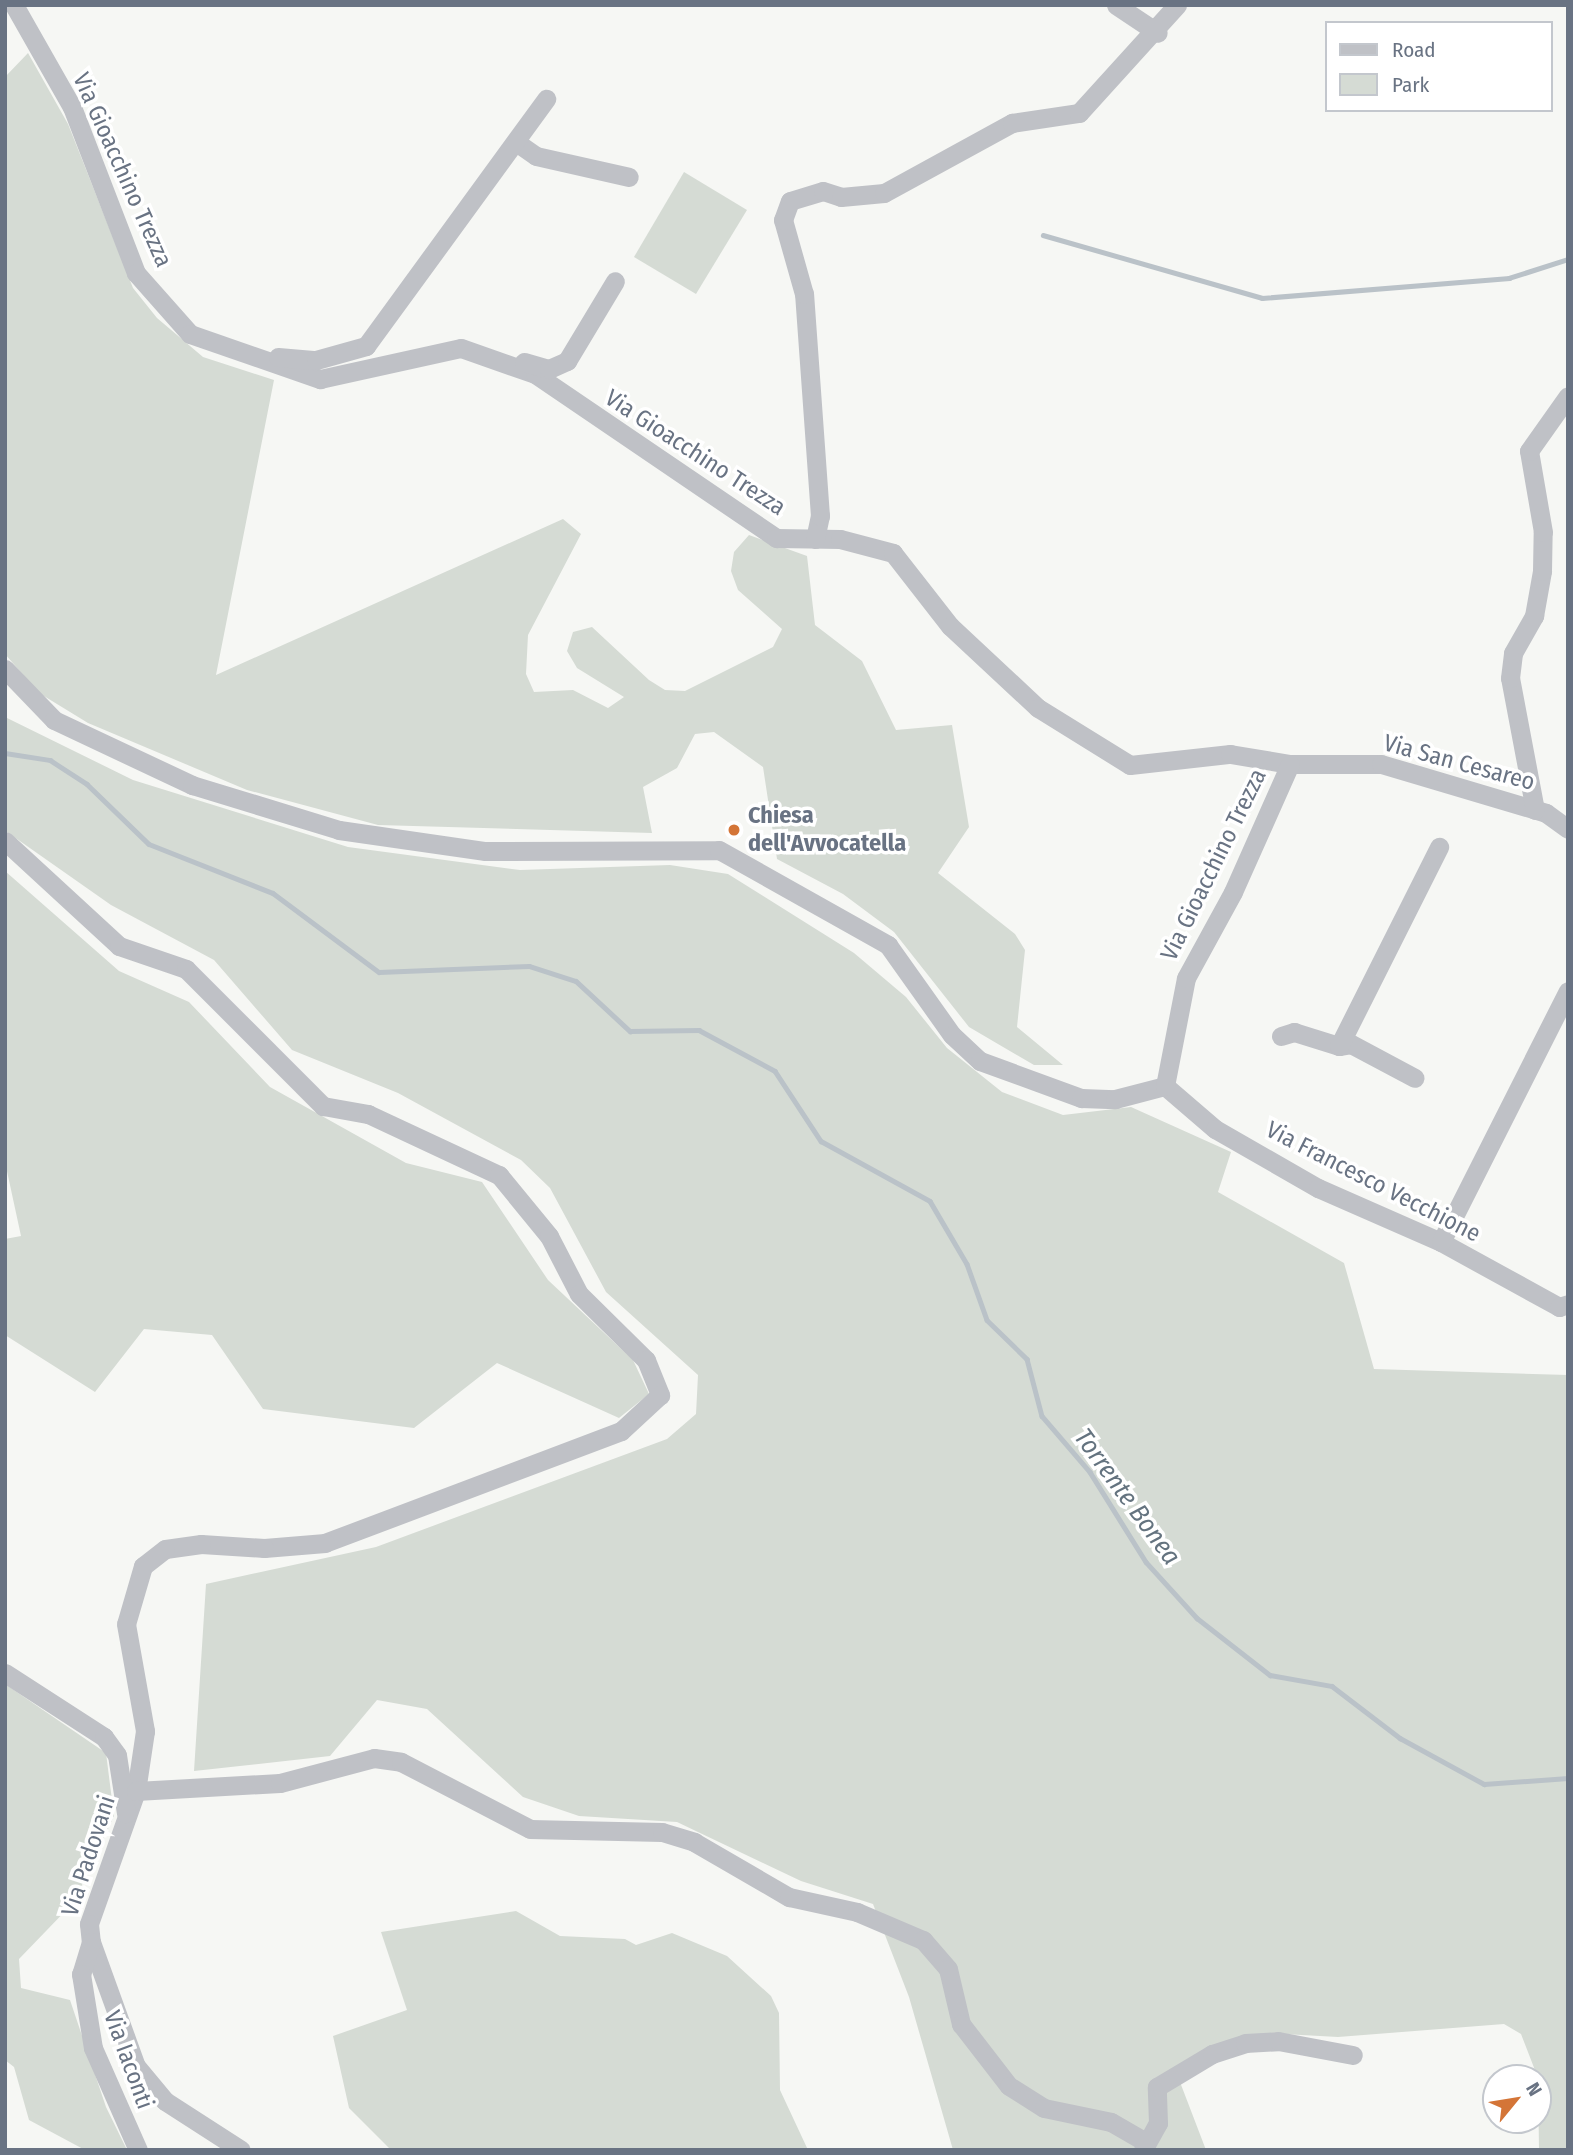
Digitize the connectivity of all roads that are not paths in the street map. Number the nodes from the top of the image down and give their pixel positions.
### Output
1 (14, 5) edge
2 (1116, 5) edge
3 (1177, 5) edge
4 (1158, 33) junction
5 (547, 99) dead end
6 (516, 142) junction
7 (629, 177) dead end
8 (615, 281) dead end
9 (242, 354) junction
10 (490, 359) junction
11 (1568, 396) edge
12 (815, 539) junction
13 (5, 669) edge
14 (1290, 764) junction
15 (1535, 810) junction
16 (1568, 829) edge
17 (5, 841) edge
18 (1439, 848) dead end
19 (1568, 991) edge
20 (1281, 1036) dead end
21 (1339, 1046) junction
22 (1415, 1078) dead end
23 (1165, 1086) junction
24 (1441, 1242) junction
25 (1568, 1304) edge
26 (5, 1673) edge
27 (136, 1791) junction
28 (126, 1818) junction
29 (91, 1942) junction
30 (1353, 2055) dead end
31 (1144, 2146) edge
32 (138, 2150) edge
33 (241, 2150) edge

1 - 9 street, Via Gioacchino Trezza
2 - 4 street
3 - 4 street
4 - 12 street
5 - 6 street, Via Gioacchino Trezza
6 - 7 street
6 - 9 street, Via Gioacchino Trezza
8 - 10 street, Via Gioacchino Trezza
9 - 10 street, Via Gioacchino Trezza
10 - 12 street, Via Gioacchino Trezza
11 - 15 street
12 - 14 street, Via Gioacchino Trezza
13 - 23 street
14 - 15 street, Via San Cesareo
14 - 23 street, Via Gioacchino Trezza
15 - 16 street, Via San Cesareo
17 - 27 street, Via Padovani
18 - 21 street
19 - 24 street
20 - 21 street
21 - 22 street
23 - 24 street, Via Francesco Vecchione
24 - 25 street, Via Francesco Vecchione
26 - 28 street
27 - 28 street, Via Padovani
27 - 31 street
28 - 29 street, Via Padovani
29 - 32 street, Via Iaconti
29 - 33 street, Via Padovani
30 - 31 street

